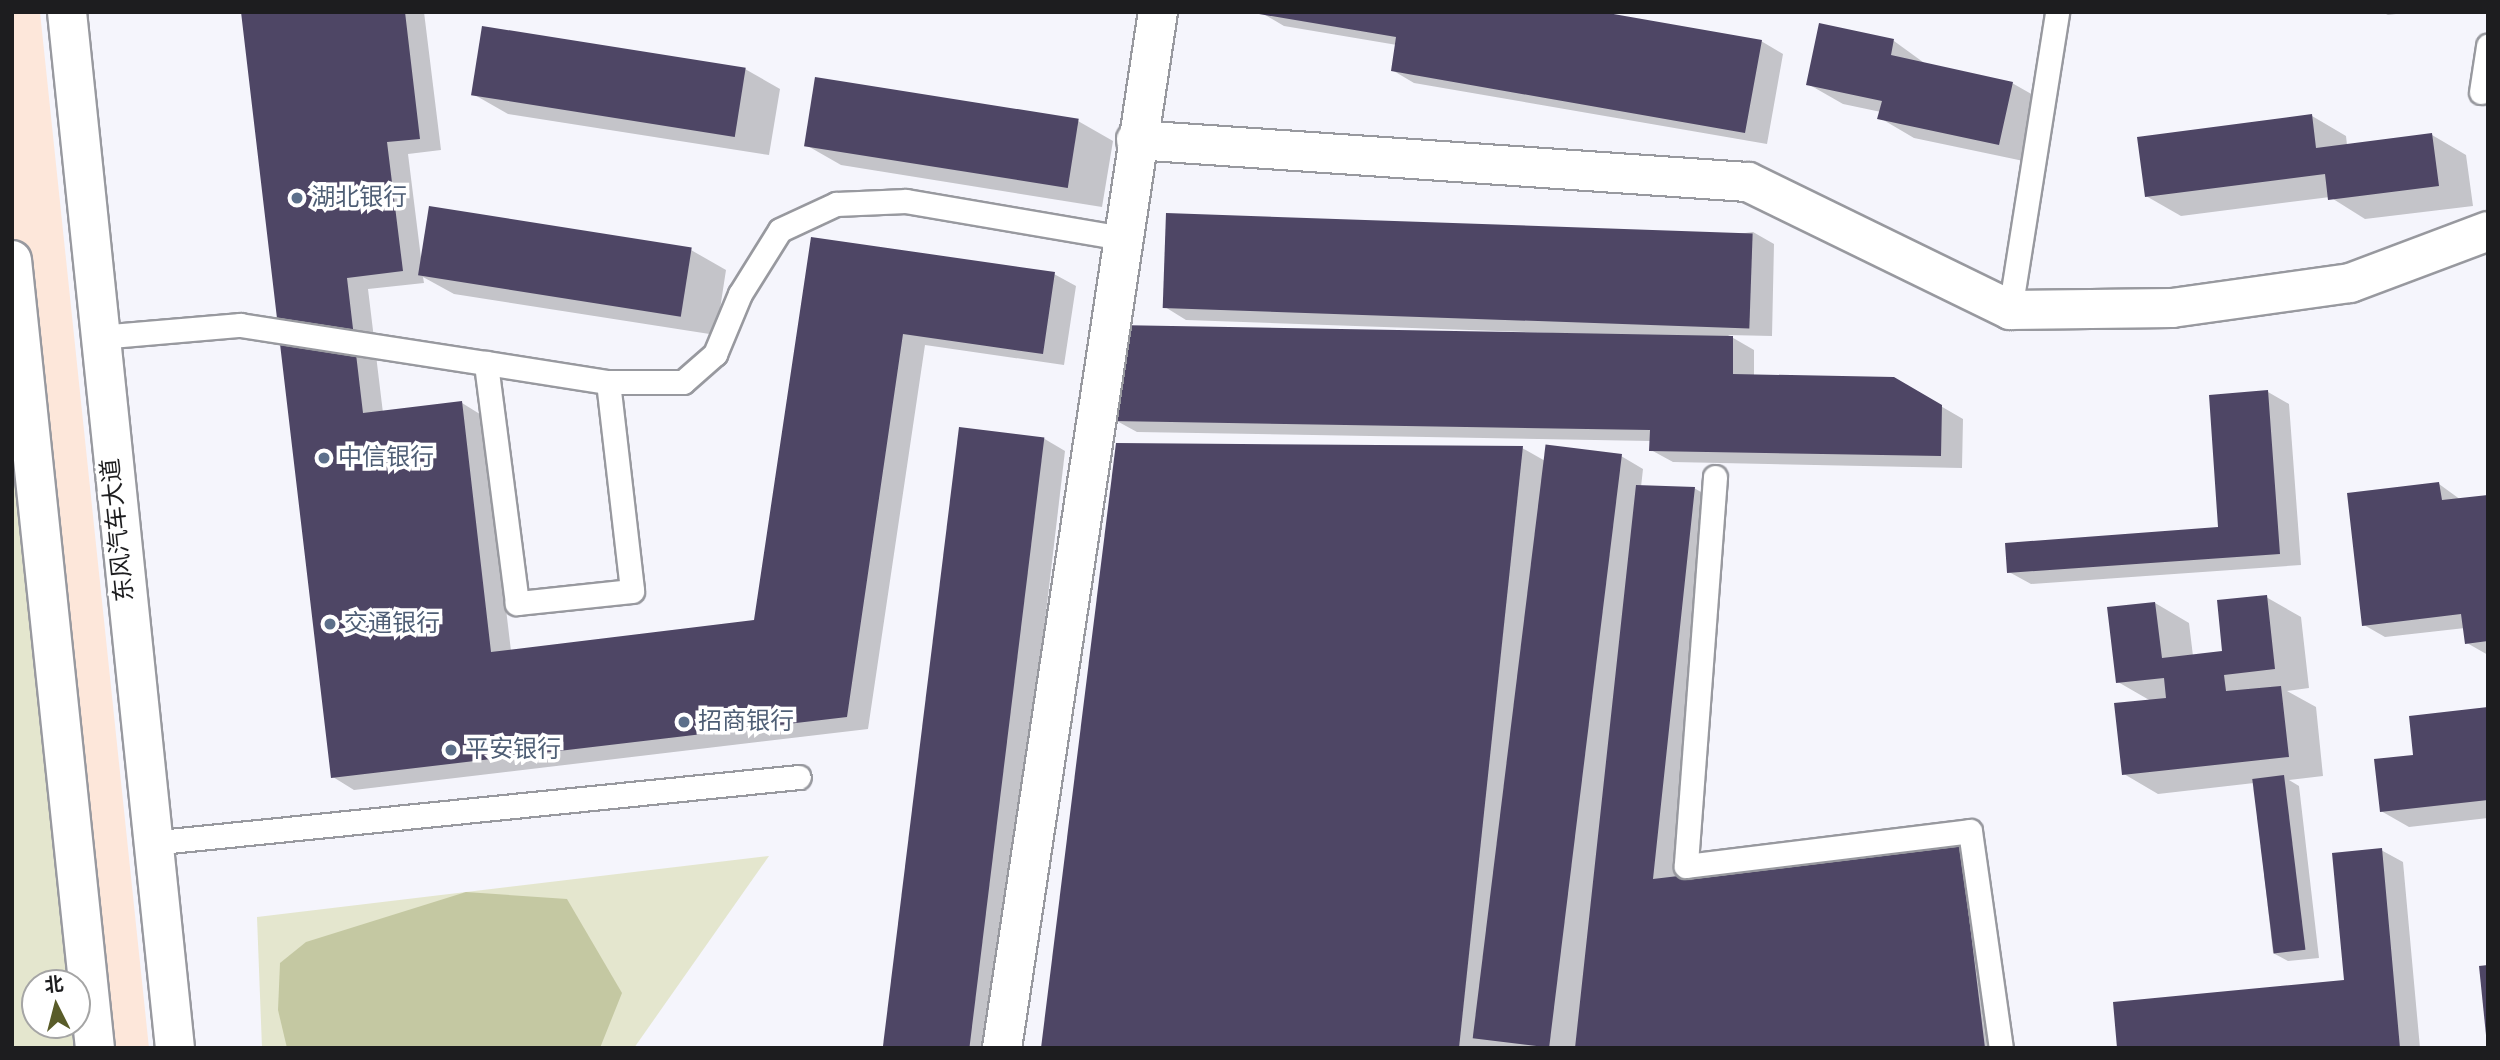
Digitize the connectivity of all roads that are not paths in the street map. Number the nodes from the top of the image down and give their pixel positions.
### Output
1 (66, 12) edge
2 (1158, 12) edge
3 (2057, 12) edge
4 (2488, 46) edge
5 (2481, 92) dead end
6 (1136, 140) junction
7 (2488, 231) edge
8 (1122, 238) junction
9 (12, 261) edge
10 (2010, 310) junction
11 (99, 337) junction
12 (486, 362) junction
13 (608, 382) junction
14 (21, 429) edge
15 (1715, 477) dead end
16 (799, 777) dead end
17 (150, 843) junction
18 (168, 993) junction
19 (93, 1041) edge
20 (175, 1048) edge
21 (196, 1048) edge
22 (1002, 1048) edge
23 (2001, 1048) edge

1 - 11 street, 东风汽车大道
2 - 6 street
3 - 10 lane
4 - 5 lane
6 - 8 street
6 - 10 street
7 - 10 street
8 - 13 lane
8 - 22 street
9 - 14 street
11 - 12 lane
11 - 17 street, 东风汽车大道
12 - 13 lane
12 - 13 lane
14 - 19 street
15 - 23 lane
16 - 17 lane
17 - 18 street, 东风汽车大道
18 - 20 street, 东风汽车大道
18 - 21 street

